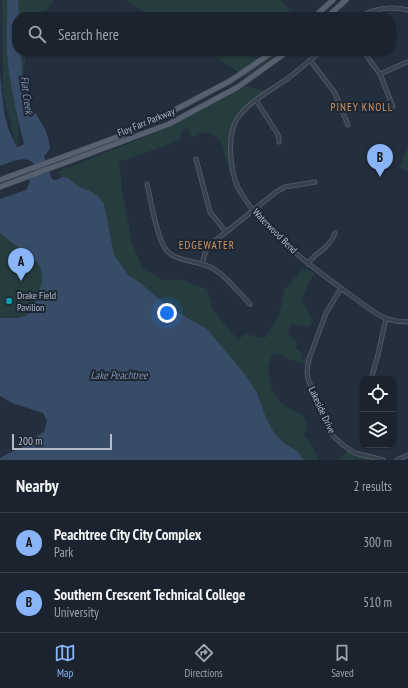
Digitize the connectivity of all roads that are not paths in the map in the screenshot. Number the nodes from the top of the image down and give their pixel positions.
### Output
1 (333, 0) edge
2 (346, 0) edge
3 (408, 10) edge
4 (320, 12) edge
5 (333, 12) edge
6 (369, 12) edge
7 (267, 56) edge
8 (281, 56) edge
9 (315, 56) edge
10 (367, 56) edge
11 (310, 60) junction
12 (407, 62) dead end
13 (380, 74) junction
14 (256, 100) junction
15 (393, 107) dead end
16 (348, 124) dead end
17 (279, 142) dead end
18 (196, 159) dead end
19 (0, 180) edge
20 (315, 182) dead end
21 (147, 184) dead end
22 (0, 188) edge
23 (253, 210) junction
24 (226, 232) junction
25 (335, 234) dead end
26 (202, 264) junction
27 (308, 264) junction
28 (341, 288) junction
29 (250, 304) dead end
30 (386, 318) junction
31 (408, 322) edge
32 (372, 376) edge
33 (408, 455) edge
34 (383, 460) edge
35 (397, 460) edge

1 - 4 main road
2 - 5 main road
3 - 6 street
7 - 19 main road, Floy Farr Parkway
8 - 22 main road, Floy Farr Parkway
9 - 11 street, Waterwood Bend
10 - 13 street
11 - 14 street, Waterwood Bend
11 - 16 street
12 - 13 street
13 - 15 street
14 - 17 street
14 - 23 street, Waterwood Bend
18 - 24 street
20 - 23 street
21 - 26 street
23 - 24 street
23 - 27 street, Waterwood Bend
24 - 26 street
25 - 27 street
26 - 29 street
27 - 28 street, Waterwood Bend
28 - 30 street, Waterwood Bend
28 - 34 street, Lakeside Drive
30 - 31 street, Waterwood Bend
30 - 32 street
33 - 35 street

